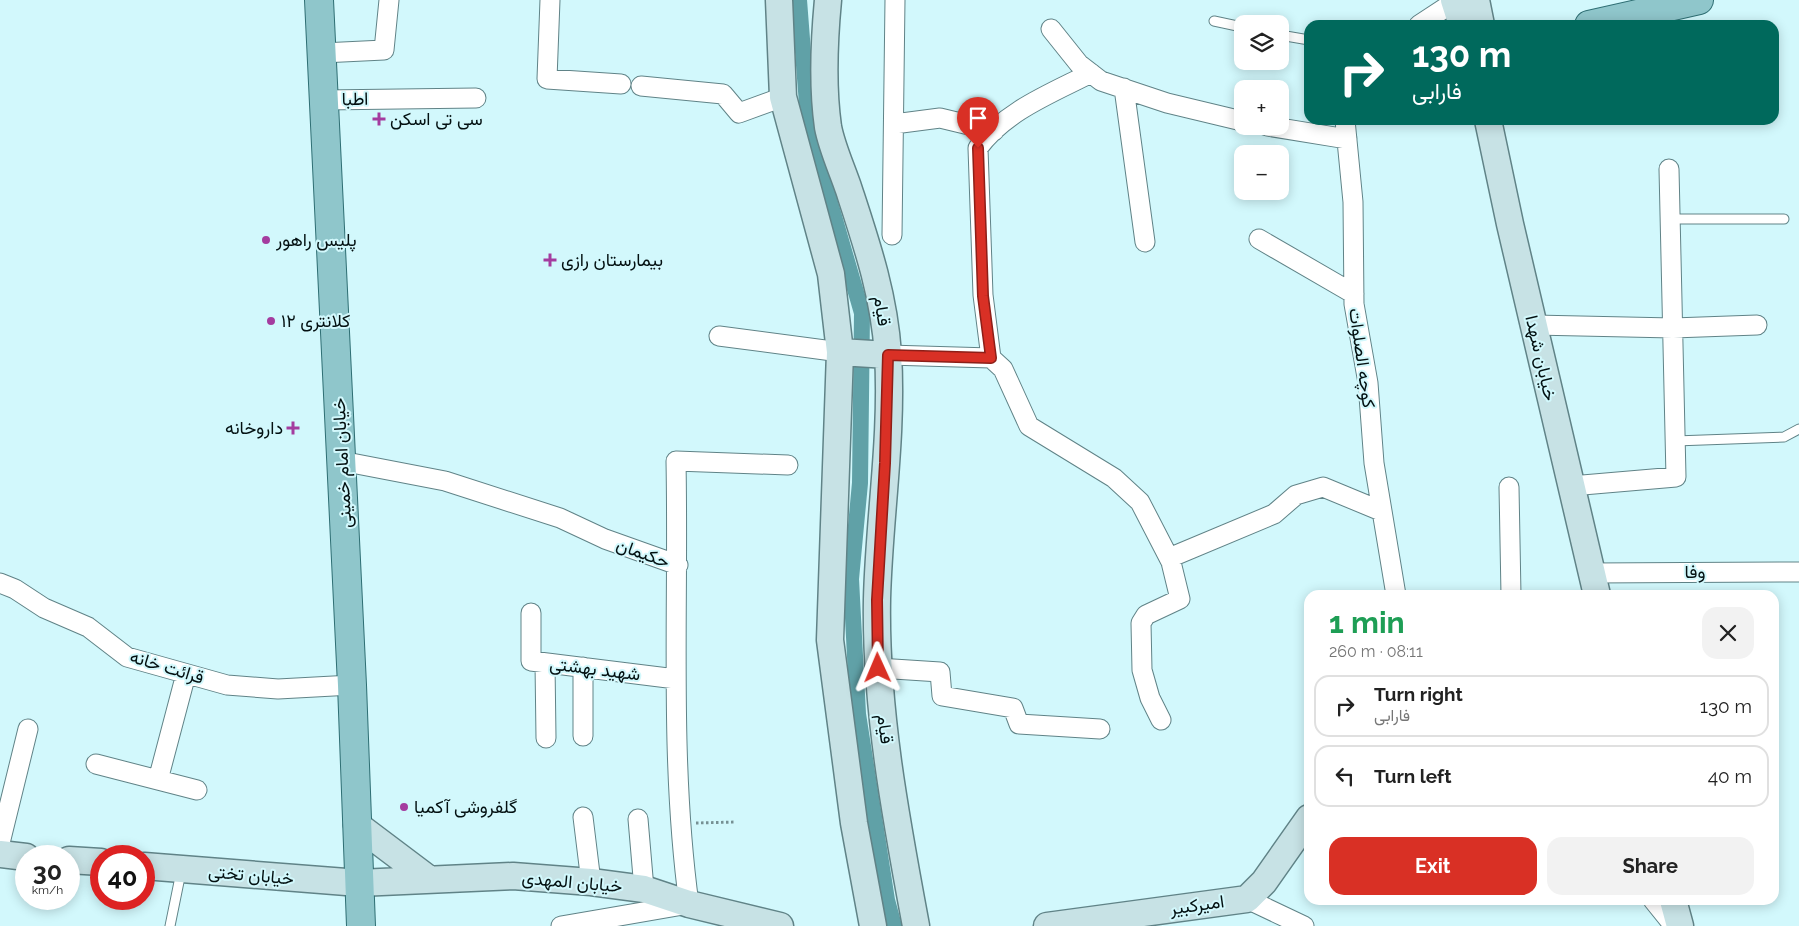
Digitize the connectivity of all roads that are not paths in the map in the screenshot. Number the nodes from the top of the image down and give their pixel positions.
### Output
1 (319, 0) edge
2 (389, 0) edge
3 (550, 0) edge
4 (779, 0) edge
5 (828, 0) edge
6 (895, 0) edge
7 (1699, 0) edge
8 (1461, 7) edge
9 (1431, 20) edge
10 (1475, 20) edge
11 (1611, 20) edge
12 (1214, 21) dead end
13 (1234, 25) edge
14 (1051, 29) dead end
15 (1289, 36) edge
16 (1304, 39) edge
17 (322, 53) junction
18 (1091, 73) junction
19 (621, 84) dead end
20 (641, 86) dead end
21 (1124, 88) junction
22 (783, 97) junction
23 (476, 98) dead end
24 (324, 100) junction
25 (1234, 119) edge
26 (894, 124) junction
27 (1346, 125) edge
28 (1489, 125) edge
29 (1289, 130) edge
30 (994, 131) junction
31 (1347, 139) junction
32 (1670, 169) dead end
33 (1670, 219) junction
34 (1784, 219) dead end
35 (892, 235) dead end
36 (1259, 239) dead end
37 (1145, 242) dead end
38 (1354, 294) junction
39 (1534, 325) junction
40 (1757, 326) dead end
41 (1673, 328) junction
42 (719, 336) dead end
43 (840, 352) junction
44 (888, 355) junction
45 (991, 358) junction
46 (1799, 429) edge
47 (1675, 441) junction
48 (341, 461) junction
49 (788, 465) dead end
50 (1571, 486) junction
51 (1509, 487) dead end
52 (1381, 511) junction
53 (1169, 558) junction
54 (678, 566) junction
55 (1799, 572) edge
56 (0, 584) edge
57 (1594, 584) edge
58 (1395, 590) edge
59 (1511, 590) edge
60 (530, 613) dead end
61 (545, 663) junction
62 (583, 667) junction
63 (878, 668) junction
64 (186, 674) junction
65 (676, 679) junction
66 (352, 685) junction
67 (1161, 720) dead end
68 (28, 729) dead end
69 (1100, 729) dead end
70 (583, 736) dead end
71 (546, 738) dead end
72 (96, 764) dead end
73 (158, 780) junction
74 (197, 790) dead end
75 (583, 817) dead end
76 (638, 819) dead end
77 (1304, 825) edge
78 (358, 826) junction
79 (0, 842) edge
80 (0, 854) edge
81 (15, 855) edge
82 (155, 867) edge
83 (182, 869) junction
84 (430, 880) junction
85 (590, 882) junction
86 (359, 883) junction
87 (644, 889) junction
88 (1247, 899) junction
89 (689, 904) junction
90 (1657, 905) edge
91 (1674, 905) edge
92 (170, 926) edge
93 (361, 926) edge
94 (568, 926) edge
95 (780, 926) edge
96 (873, 926) edge
97 (916, 926) edge
98 (1047, 926) edge
99 (1304, 926) edge
100 (1674, 926) edge
101 (1680, 926) edge

1 - 17 main road, خیابان امام خمینی
2 - 17 street
3 - 19 street
4 - 22 street
5 - 44 street, قیام
6 - 26 street
7 - 11 main road
8 - 9 street
8 - 10 street
12 - 13 lane
14 - 18 street
15 - 16 lane
17 - 24 main road, خیابان امام خمینی
18 - 21 street
18 - 30 street
20 - 22 street
21 - 25 street
21 - 37 street
22 - 43 street
23 - 24 street, اطبا
24 - 48 main road, خیابان امام خمینی
26 - 30 street
26 - 35 street
27 - 31 street, کوچه الصلوات
28 - 39 street, خیابان شهدا
29 - 31 street
30 - 45 street
31 - 38 street, کوچه الصلوات
32 - 33 street
33 - 34 lane
33 - 41 street
36 - 38 street
38 - 52 street, کوچه الصلوات
39 - 41 street
39 - 50 street, خیابان شهدا
40 - 41 street
41 - 47 street
42 - 43 street
43 - 44 street
43 - 96 street
44 - 45 street
44 - 63 street, قیام
45 - 53 street
46 - 47 lane
47 - 50 street
48 - 54 street, حکیمان
48 - 66 main road, خیابان امام خمینی
49 - 54 street
50 - 57 street, خیابان شهدا
51 - 59 street
52 - 53 street
52 - 58 street, کوچه الصلوات
53 - 67 street
54 - 65 street, حکیمان
55 - 57 street, وفا
56 - 64 street, قرائت خانه
60 - 61 street, شهید بهشتی
61 - 62 street, شهید بهشتی
61 - 71 street
62 - 65 street, شهید بهشتی
62 - 70 street
63 - 69 street
63 - 97 street, قیام
64 - 66 street, قرائت خانه
64 - 73 street
65 - 89 street, حکیمان
66 - 78 main road, خیابان امام خمینی
68 - 79 street
72 - 73 street
73 - 74 street
75 - 85 street
76 - 87 street
77 - 88 street, امیرکبیر
78 - 84 street
78 - 86 main road, خیابان امام خمینی
80 - 81 street
82 - 83 street, خیابان تختی
83 - 86 street, خیابان تختی
83 - 92 lane
84 - 85 street, خیابان المهدی
84 - 86 street, خیابان المهدی
85 - 87 street, خیابان المهدی
86 - 93 main road, خیابان امام خمینی
87 - 89 street, خیابان المهدی
88 - 98 street, امیرکبیر
88 - 99 street
89 - 94 street
89 - 95 street, خیابان المهدی
90 - 100 street
91 - 101 street

